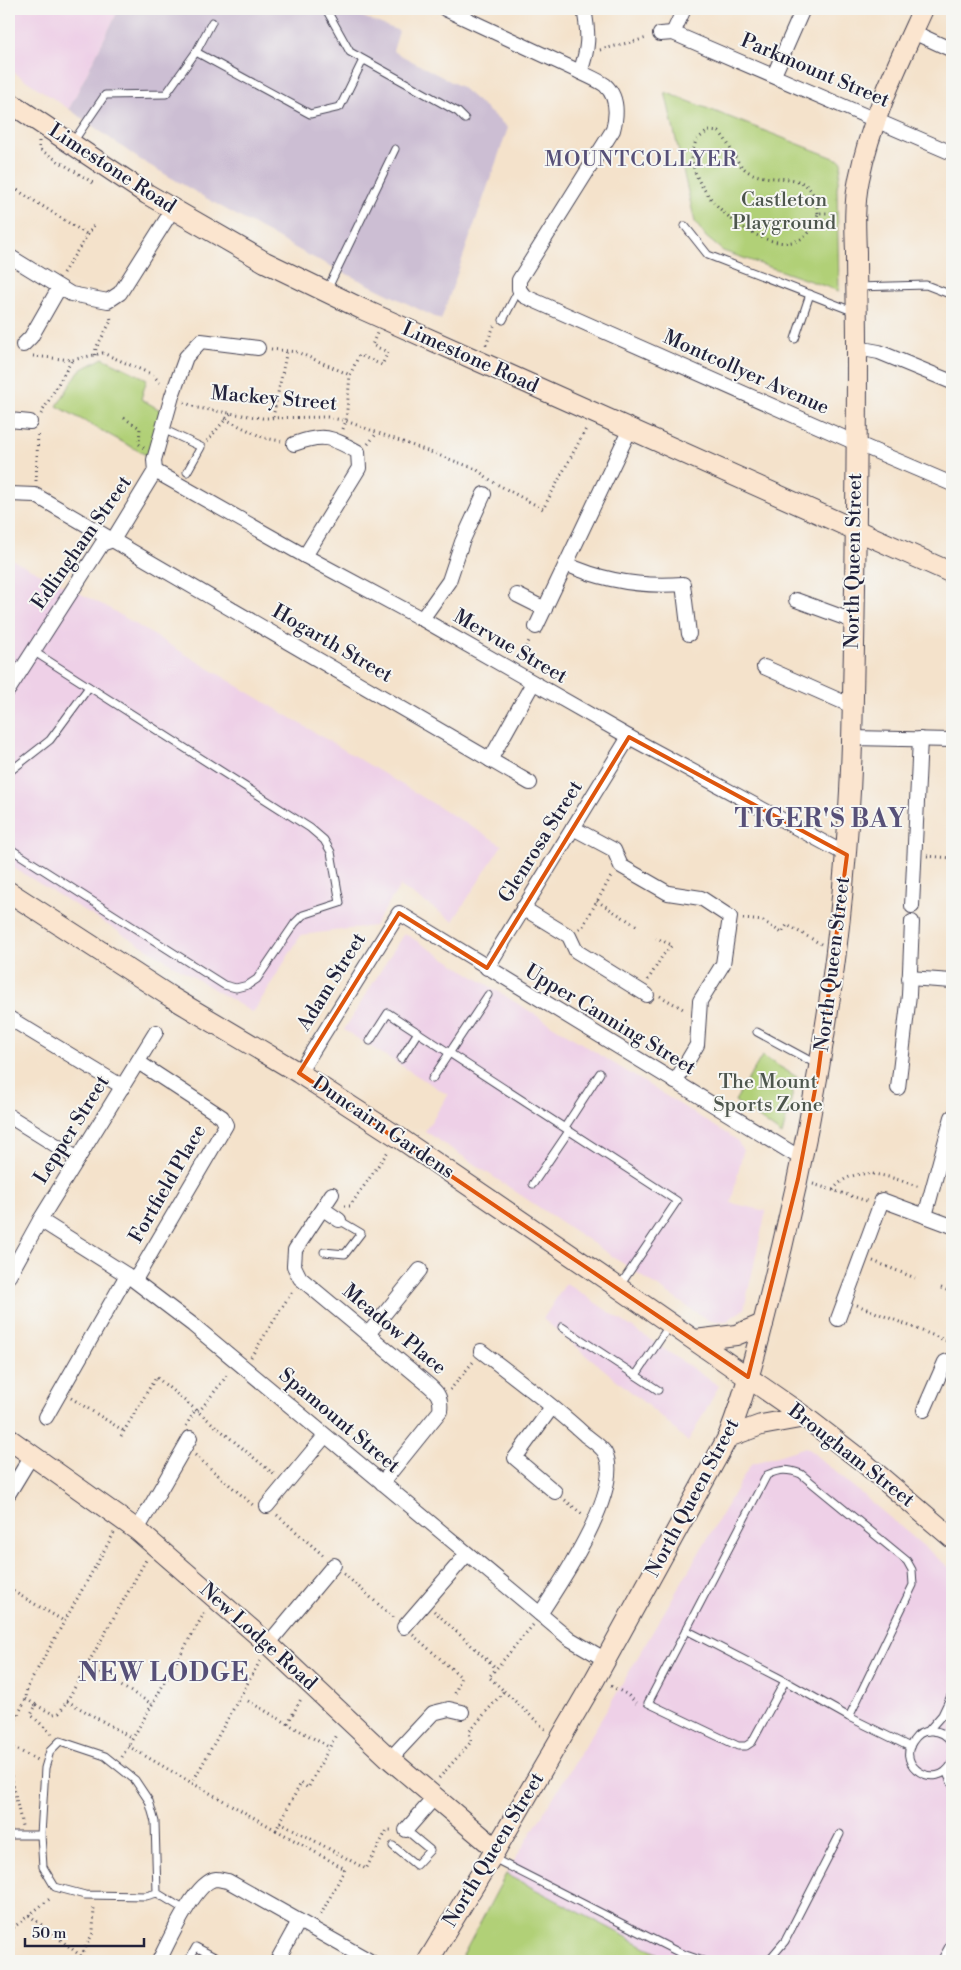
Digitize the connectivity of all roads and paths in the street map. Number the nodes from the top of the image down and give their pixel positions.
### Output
1 (326, 9) edge
2 (445, 9) edge
3 (584, 9) edge
4 (684, 9) edge
5 (803, 9) edge
6 (924, 9) edge
7 (212, 22) dead end
8 (913, 32) junction
9 (666, 33) junction
10 (952, 50) edge
11 (196, 52) junction
12 (587, 53) junction
13 (363, 60) junction
14 (580, 72) junction
15 (774, 75) junction
16 (9, 102) edge
17 (465, 119) dead end
18 (875, 120) junction
19 (72, 144) junction
20 (396, 148) dead end
21 (39, 149) dead end
22 (952, 153) edge
23 (95, 184) dead end
24 (9, 185) edge
25 (173, 208) junction
26 (818, 213) junction
27 (855, 214) junction
28 (94, 226) dead end
29 (685, 226) dead end
30 (88, 235) junction
31 (9, 256) edge
32 (856, 287) junction
33 (59, 288) junction
34 (326, 292) junction
35 (521, 292) junction
36 (810, 294) junction
37 (952, 296) edge
38 (108, 301) junction
39 (857, 312) junction
40 (384, 319) junction
41 (503, 320) joint
42 (794, 339) dead end
43 (258, 348) joint
44 (857, 348) junction
45 (24, 350) joint
46 (286, 350) junction
47 (95, 355) junction
48 (478, 362) junction
49 (350, 375) junction
50 (952, 382) edge
51 (172, 396) junction
52 (231, 413) junction
53 (594, 413) junction
54 (273, 417) junction
55 (124, 418) dead end
56 (224, 419) junction
57 (9, 420) edge
58 (346, 421) junction
59 (30, 422) dead end
60 (162, 429) junction
61 (630, 429) junction
62 (856, 443) junction
63 (294, 444) joint
64 (201, 447) junction
65 (155, 455) junction
66 (155, 471) junction
67 (187, 472) dead end
68 (952, 484) edge
69 (9, 494) edge
70 (484, 494) dead end
71 (855, 530) junction
72 (113, 540) junction
73 (305, 556) junction
74 (566, 564) junction
75 (952, 573) edge
76 (517, 595) dead end
77 (796, 600) dead end
78 (545, 609) junction
79 (422, 620) junction
80 (853, 621) junction
81 (536, 627) joint
82 (689, 634) dead end
83 (33, 651) junction
84 (764, 667) dead end
85 (514, 672) junction
86 (533, 683) junction
87 (89, 687) junction
88 (9, 689) edge
89 (852, 706) junction
90 (629, 737) junction
91 (852, 738) junction
92 (920, 740) junction
93 (952, 740) edge
94 (490, 760) junction
95 (9, 772) edge
96 (530, 783) dead end
97 (573, 828) junction
98 (9, 848) edge
99 (847, 854) junction
100 (914, 856) junction
101 (952, 858) edge
102 (621, 866) junction
103 (9, 892) edge
104 (597, 901) junction
105 (912, 906) dead end
106 (523, 908) junction
107 (399, 913) joint
108 (730, 917) junction
109 (912, 922) dead end
110 (637, 926) dead end
111 (569, 936) junction
112 (656, 938) dead end
113 (836, 952) junction
114 (487, 968) junction
115 (909, 978) junction
116 (952, 981) edge
117 (644, 993) junction
118 (488, 995) dead end
119 (698, 1017) junction
120 (9, 1018) edge
121 (156, 1032) dead end
122 (418, 1032) junction
123 (757, 1032) dead end
124 (370, 1041) dead end
125 (449, 1053) junction
126 (400, 1059) dead end
127 (138, 1062) junction
128 (820, 1066) junction
129 (299, 1073) junction
130 (600, 1073) dead end
131 (432, 1079) dead end
132 (675, 1082) junction
133 (123, 1087) junction
134 (898, 1088) dead end
135 (9, 1116) edge
136 (952, 1117) edge
137 (567, 1129) junction
138 (398, 1137) junction
139 (78, 1159) junction
140 (802, 1159) junction
141 (798, 1180) junction
142 (533, 1184) dead end
143 (833, 1190) junction
144 (932, 1191) junction
145 (332, 1194) dead end
146 (877, 1201) junction
147 (323, 1209) junction
148 (925, 1216) junction
149 (40, 1220) junction
150 (339, 1220) joint
151 (952, 1226) edge
152 (324, 1252) dead end
153 (861, 1256) junction
154 (420, 1270) dead end
155 (9, 1276) edge
156 (131, 1278) junction
157 (300, 1278) junction
158 (914, 1278) dead end
159 (619, 1288) junction
160 (941, 1288) dead end
161 (952, 1292) edge
162 (845, 1300) junction
163 (838, 1319) dead end
164 (670, 1324) junction
165 (763, 1324) junction
166 (562, 1327) dead end
167 (368, 1334) junction
168 (695, 1340) junction
169 (952, 1343) edge
170 (481, 1351) joint
171 (952, 1360) edge
172 (241, 1365) junction
173 (636, 1375) junction
174 (748, 1377) junction
175 (658, 1390) dead end
176 (60, 1391) junction
177 (440, 1398) junction
178 (552, 1407) junction
179 (924, 1410) dead end
180 (198, 1411) junction
181 (46, 1417) dead end
182 (805, 1418) junction
183 (124, 1431) junction
184 (121, 1436) dead end
185 (325, 1436) junction
186 (728, 1437) junction
187 (190, 1438) joint
188 (9, 1440) edge
189 (32, 1455) junction
190 (382, 1483) junction
191 (286, 1484) junction
192 (555, 1492) joint
193 (9, 1494) edge
194 (267, 1506) dead end
195 (593, 1523) junction
196 (129, 1525) junction
197 (952, 1538) edge
198 (154, 1545) junction
199 (466, 1554) junction
200 (334, 1565) dead end
201 (9, 1589) edge
202 (213, 1597) junction
203 (425, 1602) junction
204 (540, 1614) junction
205 (65, 1621) junction
206 (404, 1627) dead end
207 (686, 1630) junction
208 (268, 1644) junction
209 (606, 1660) junction
210 (86, 1666) junction
211 (496, 1668) junction
212 (595, 1679) junction
213 (785, 1681) junction
214 (309, 1683) junction
215 (504, 1691) junction
216 (952, 1694) edge
217 (26, 1699) junction
218 (67, 1701) junction
219 (248, 1701) dead end
220 (152, 1704) junction
221 (637, 1704) dead end
222 (36, 1705) junction
223 (462, 1712) dead end
224 (346, 1717) junction
225 (849, 1717) junction
226 (9, 1720) edge
227 (14, 1723) junction
228 (288, 1723) junction
229 (928, 1731) junction
230 (9, 1732) edge
231 (132, 1738) junction
232 (60, 1741) junction
233 (559, 1741) junction
234 (952, 1743) edge
235 (9, 1745) edge
236 (128, 1746) junction
237 (327, 1746) dead end
238 (910, 1747) junction
239 (390, 1759) junction
240 (952, 1763) edge
241 (46, 1765) junction
242 (116, 1765) junction
243 (9, 1766) edge
244 (946, 1772) junction
245 (192, 1783) junction
246 (952, 1784) edge
247 (430, 1795) junction
248 (280, 1822) junction
249 (276, 1830) junction
250 (406, 1830) junction
251 (840, 1834) dead end
252 (9, 1835) edge
253 (24, 1835) junction
254 (41, 1835) junction
255 (393, 1846) dead end
256 (493, 1853) junction
257 (63, 1889) junction
258 (157, 1893) junction
259 (94, 1895) junction
260 (185, 1910) junction
261 (30, 1914) junction
262 (299, 1921) junction
263 (9, 1929) edge
264 (313, 1930) junction
265 (952, 1941) edge
266 (81, 1956) junction
267 (83, 1961) edge
268 (159, 1961) edge
269 (188, 1961) edge
270 (222, 1961) edge
271 (277, 1961) edge
272 (370, 1961) edge
273 (428, 1961) edge
274 (703, 1961) edge
275 (768, 1961) edge
276 (941, 1961) edge

1 - 13 lane
2 - 14 street
3 - 12 street
4 - 9 street
5 - 15 street
6 - 8 main road, North Queen Street
7 - 11 lane
8 - 10 street
8 - 18 main road, North Queen Street
9 - 12 path
9 - 15 street, Parkmount Street
11 - 13 lane
11 - 19 lane
12 - 14 street
13 - 17 lane
14 - 35 street
15 - 18 street, Parkmount Street
16 - 19 main road, Limestone Road
18 - 22 street, Parkmount Street
18 - 27 main road, North Queen Street
19 - 25 main road, Limestone Road
20 - 34 lane
21 - 23 path
24 - 30 path
25 - 34 main road, Limestone Road
25 - 38 street
26 - 26 path
26 - 27 path
27 - 32 main road, North Queen Street
28 - 30 path
29 - 36 lane
30 - 33 path
31 - 33 street
32 - 37 lane
32 - 39 main road, North Queen Street
33 - 38 street
33 - 45 street
34 - 40 main road, Limestone Road
35 - 41 lane
35 - 62 street, Montcollyer Avenue
36 - 39 lane
36 - 42 lane
38 - 47 path
39 - 44 main road, North Queen Street
40 - 48 main road, Limestone Road
40 - 49 path
41 - 48 path
43 - 46 path
43 - 51 street
44 - 50 street
44 - 62 main road, North Queen Street
45 - 47 path
46 - 49 path
46 - 54 path
47 - 51 path
48 - 53 main road, Limestone Road
49 - 58 path
51 - 52 path, Mackey Street
51 - 60 street
52 - 54 path, Mackey Street
52 - 56 path
53 - 58 path, Mackey Street
53 - 61 main road, Limestone Road
54 - 58 path, Mackey Street
55 - 65 path
56 - 63 path
56 - 64 path
57 - 59 street
60 - 64 lane
60 - 65 street
61 - 71 main road, Limestone Road
61 - 74 street
62 - 68 street, Montcollyer Avenue
62 - 71 main road, North Queen Street
63 - 73 street
64 - 67 lane
65 - 66 street
66 - 72 street, Edlingham Street
66 - 73 street, Mervue Street
69 - 72 street, Hogarth Street
70 - 79 street
71 - 75 main road, Limestone Road
71 - 80 main road, North Queen Street
72 - 83 street, Edlingham Street
72 - 94 street, Hogarth Street
73 - 79 street, Mervue Street
74 - 78 street
74 - 82 street
76 - 78 street
77 - 80 street
78 - 81 street
79 - 85 street, Mervue Street
80 - 89 main road, North Queen Street
81 - 85 path
83 - 87 lane
83 - 88 street, Edlingham Street
84 - 89 street
85 - 86 street, Mervue Street
86 - 90 street, Mervue Street
86 - 94 street
87 - 95 lane
87 - 98 lane
89 - 91 main road, North Queen Street
90 - 97 street, Glenrosa Street
90 - 99 street, Mervue Street
91 - 92 street
91 - 99 main road, North Queen Street
92 - 93 street
92 - 100 street
94 - 96 street, Hogarth Street
97 - 102 street
97 - 106 street, Glenrosa Street
99 - 113 main road, North Queen Street
100 - 101 path
100 - 105 street
102 - 104 path
102 - 108 street
103 - 129 main road, Duncairn Gardens
104 - 110 path
104 - 111 path
106 - 111 street
106 - 114 street, Glenrosa Street
107 - 114 street, Upper Canning Street
107 - 129 street, Adam Street
108 - 113 path
108 - 119 street
109 - 115 street
111 - 117 street
112 - 117 path
113 - 128 main road, North Queen Street
114 - 132 street, Upper Canning Street
115 - 116 street
115 - 134 street
117 - 119 path
118 - 125 lane
119 - 132 street
120 - 133 street
121 - 127 street, Lepper Street
122 - 124 lane
122 - 125 lane
122 - 126 lane
123 - 128 lane
125 - 131 lane
125 - 137 lane
127 - 133 street, Lepper Street
127 - 156 street, Fortfield Place
128 - 140 main road, North Queen Street
129 - 138 main road, Duncairn Gardens
130 - 137 lane
132 - 140 street, Upper Canning Street
133 - 139 street, Lepper Street
135 - 139 street
136 - 144 street
137 - 142 lane
137 - 159 lane
138 - 147 path
138 - 159 main road, Duncairn Gardens
139 - 149 street, Lepper Street
140 - 141 main road, North Queen Street
141 - 143 path
141 - 165 main road, North Queen Street
143 - 144 path
143 - 146 path
144 - 148 street
145 - 147 street
146 - 148 street
146 - 153 street
147 - 150 street
147 - 157 street
148 - 151 street
149 - 155 street, Lepper Street
149 - 156 street, Spamount Street
150 - 152 lane
153 - 158 path
153 - 162 street
154 - 167 street
156 - 172 street, Spamount Street
156 - 176 street
157 - 167 street, Meadow Place
157 - 172 path
159 - 164 main road, Duncairn Gardens
160 - 161 path
162 - 163 street
162 - 169 path
164 - 168 main road, Duncairn Gardens
164 - 173 lane
165 - 168 main road
165 - 174 main road, North Queen Street
166 - 173 lane
167 - 177 street, Meadow Place
168 - 174 main road, Duncairn Gardens
170 - 177 path
170 - 178 street
171 - 179 street
172 - 180 path
172 - 185 street, Spamount Street
173 - 175 lane
174 - 182 main road, Brougham Street
174 - 186 main road, North Queen Street
176 - 181 street
176 - 183 path
177 - 190 street, Meadow Place
178 - 192 street
178 - 195 street
180 - 183 path
180 - 187 path
180 - 191 path
182 - 186 main road
182 - 197 main road, Brougham Street
183 - 184 path
185 - 190 street, Spamount Street
185 - 191 street
186 - 209 main road, North Queen Street
187 - 196 street
188 - 189 main road, New Lodge Road
189 - 193 street
189 - 196 main road, New Lodge Road
190 - 199 street, Spamount Street
191 - 194 street
192 - 195 path
195 - 204 street
196 - 198 main road, New Lodge Road
196 - 205 path
198 - 202 main road, New Lodge Road
198 - 210 path
199 - 203 street
199 - 204 street, Spamount Street
200 - 208 street
201 - 205 path
202 - 208 main road, New Lodge Road
202 - 220 path
203 - 206 street
203 - 211 path
204 - 209 street, Spamount Street
204 - 211 path
205 - 217 path
207 - 213 lane
207 - 213 lane
207 - 225 lane
208 - 214 main road, New Lodge Road
208 - 245 path
209 - 212 main road, North Queen Street
210 - 218 path
210 - 220 path
211 - 215 path
212 - 221 path
212 - 233 main road, North Queen Street
213 - 225 lane
214 - 224 main road, New Lodge Road
214 - 228 path
215 - 233 path
215 - 247 path
216 - 229 lane
217 - 222 path
217 - 227 path
218 - 222 path
218 - 231 path
219 - 228 path
220 - 231 path
222 - 232 path
223 - 239 street
224 - 239 main road, New Lodge Road
224 - 248 path
225 - 238 lane
226 - 227 path
227 - 230 path
228 - 237 path
229 - 234 lane
229 - 238 lane
231 - 236 path
232 - 241 lane
232 - 242 lane
233 - 256 main road, North Queen Street
235 - 241 path
236 - 242 path
236 - 245 path
238 - 244 lane
239 - 247 main road, New Lodge Road
240 - 244 lane
241 - 254 lane
242 - 258 lane
243 - 253 path
244 - 246 lane
245 - 249 path
247 - 250 street
247 - 256 main road, New Lodge Road
248 - 249 path
248 - 250 path
249 - 264 path
250 - 255 lane
251 - 275 lane
252 - 253 lane
253 - 254 lane
254 - 257 lane
256 - 273 main road, North Queen Street
256 - 274 lane
257 - 259 lane
257 - 261 path
258 - 259 lane
258 - 260 lane
259 - 266 path
260 - 262 street
260 - 268 street
261 - 263 path
261 - 266 path
262 - 264 street
262 - 271 street
264 - 272 street
265 - 276 lane
266 - 267 path
269 - 270 lane

